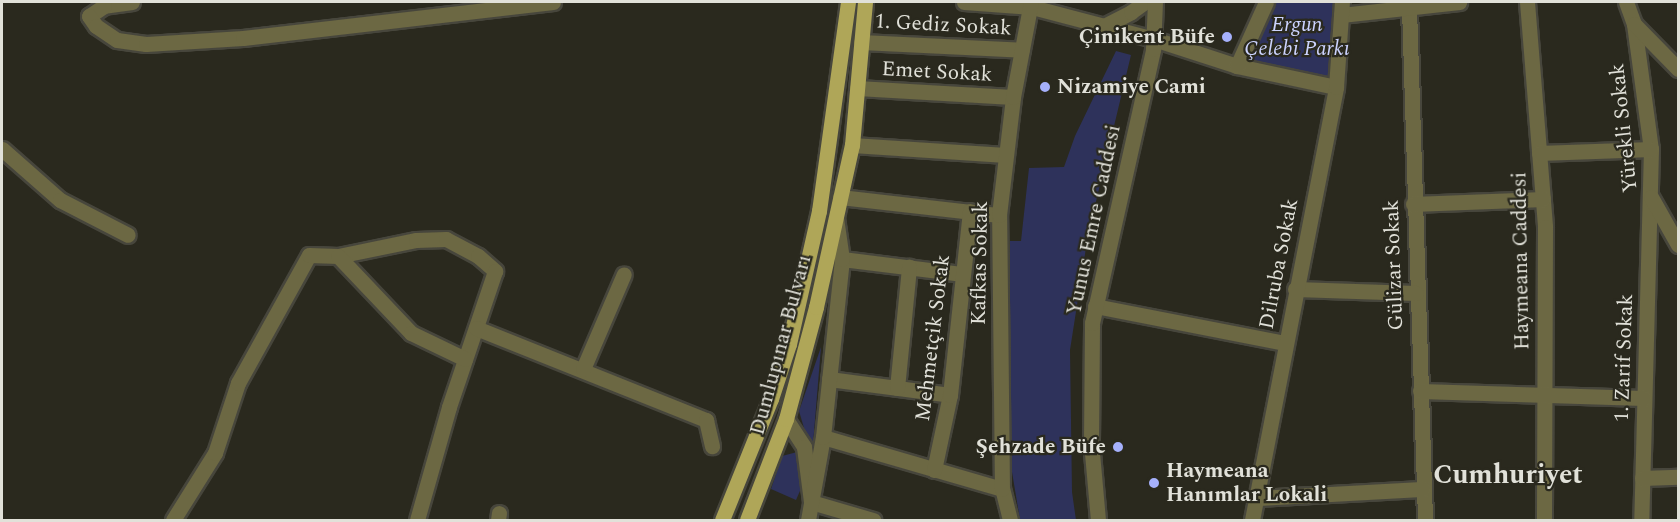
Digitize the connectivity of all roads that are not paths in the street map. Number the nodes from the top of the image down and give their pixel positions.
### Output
1 (132, 2) edge
2 (553, 2) edge
3 (848, 2) edge
4 (865, 2) edge
5 (964, 2) edge
6 (1145, 2) edge
7 (1155, 2) edge
8 (1266, 2) edge
9 (1459, 2) edge
10 (1527, 2) edge
11 (1626, 2) edge
12 (1435, 3) edge
13 (1031, 4) edge
14 (1409, 7) junction
15 (1341, 8) edge
16 (1634, 24) junction
17 (1106, 25) junction
18 (1154, 39) junction
19 (861, 42) junction
20 (1022, 50) junction
21 (1237, 66) junction
22 (1678, 69) edge
23 (1336, 87) junction
24 (857, 88) junction
25 (1013, 97) junction
26 (852, 145) junction
27 (2, 149) edge
28 (1651, 149) junction
29 (1539, 153) junction
30 (1006, 155) junction
31 (840, 197) junction
32 (1651, 197) junction
33 (1543, 200) junction
34 (1413, 204) junction
35 (970, 211) junction
36 (836, 212) junction
37 (999, 215) junction
38 (128, 235) dead end
39 (1678, 245) edge
40 (338, 256) junction
41 (842, 259) junction
42 (909, 267) junction
43 (624, 274) dead end
44 (963, 274) junction
45 (1295, 289) junction
46 (1416, 293) junction
47 (1095, 306) junction
48 (476, 328) junction
49 (1285, 344) junction
50 (465, 359) junction
51 (583, 369) junction
52 (829, 379) junction
53 (897, 388) junction
54 (1420, 391) junction
55 (950, 394) junction
56 (1544, 395) junction
57 (1644, 398) junction
58 (786, 419) junction
59 (823, 437) junction
60 (712, 446) dead end
61 (934, 470) junction
62 (1678, 477) edge
63 (1642, 478) junction
64 (1002, 489) junction
65 (1423, 489) junction
66 (1256, 498) junction
67 (811, 502) junction
68 (173, 520) edge
69 (417, 520) edge
70 (722, 520) edge
71 (747, 520) edge
72 (808, 520) edge
73 (873, 520) edge
74 (1010, 520) edge
75 (1098, 520) edge
76 (1252, 520) edge
77 (1425, 520) edge
78 (1544, 520) edge
79 (1641, 520) edge

1 - 2 street
3 - 70 main road, Dumlupınar Bulvarı
4 - 19 main road, Dumlupınar Bulvarı
5 - 13 street
6 - 17 street
7 - 18 street, Yunus Emre Caddesi
8 - 21 street
9 - 12 street
10 - 29 street, Haymeana Caddesi
11 - 16 street, Yürekli Sokak
12 - 14 street
13 - 17 street
13 - 20 street, Kafkas Sokak
14 - 15 street
14 - 34 street, Gülizar Sokak
15 - 23 street, Dilruba Sokak
16 - 22 street
16 - 28 street, Yürekli Sokak
17 - 18 street
18 - 21 street
18 - 47 street, Yunus Emre Caddesi
19 - 20 street, 1. Gediz Sokak
19 - 24 main road, Dumlupınar Bulvarı
20 - 25 street, Kafkas Sokak
21 - 23 street
23 - 45 street, Dilruba Sokak
24 - 25 street, Emet Sokak
24 - 26 main road, Dumlupınar Bulvarı
25 - 30 street, Kafkas Sokak
26 - 30 street
26 - 31 main road, Dumlupınar Bulvarı
27 - 38 street
28 - 29 street
28 - 32 street, Yürekli Sokak
29 - 33 street, Haymeana Caddesi
30 - 37 street, Kafkas Sokak
31 - 35 street
31 - 36 main road, Dumlupınar Bulvarı
32 - 39 street, Yürekli Sokak
32 - 57 street, 1. Zarif Sokak
33 - 34 street
33 - 56 street, Haymeana Caddesi
34 - 46 street, Gülizar Sokak
35 - 37 street
35 - 44 street, Mehmetçik Sokak
36 - 41 street
36 - 58 main road, Dumlupınar Bulvarı
37 - 64 street, Kafkas Sokak
40 - 48 street
40 - 50 street
40 - 68 street
41 - 42 street
41 - 52 street
42 - 44 street
42 - 53 street
43 - 51 street
44 - 55 street, Mehmetçik Sokak
45 - 46 street
45 - 49 street, Dilruba Sokak
46 - 54 street, Gülizar Sokak
47 - 49 street
47 - 75 street, Yunus Emre Caddesi
48 - 50 street
48 - 51 street
49 - 66 street, Dilruba Sokak
50 - 69 street
51 - 60 street
52 - 53 street
52 - 59 street
53 - 55 street
54 - 56 street
54 - 65 street, Gülizar Sokak
55 - 61 street, Mehmetçik Sokak
56 - 57 street
56 - 78 street, Haymeana Caddesi
57 - 63 street, 1. Zarif Sokak
58 - 67 street
58 - 71 main road, Dumlupınar Bulvarı
59 - 61 street
59 - 67 street
61 - 64 street
62 - 63 street
63 - 79 street, 1. Zarif Sokak
64 - 74 street, Kafkas Sokak
65 - 66 street
65 - 77 street, Gülizar Sokak
66 - 76 street, Dilruba Sokak
67 - 72 street
67 - 73 street

